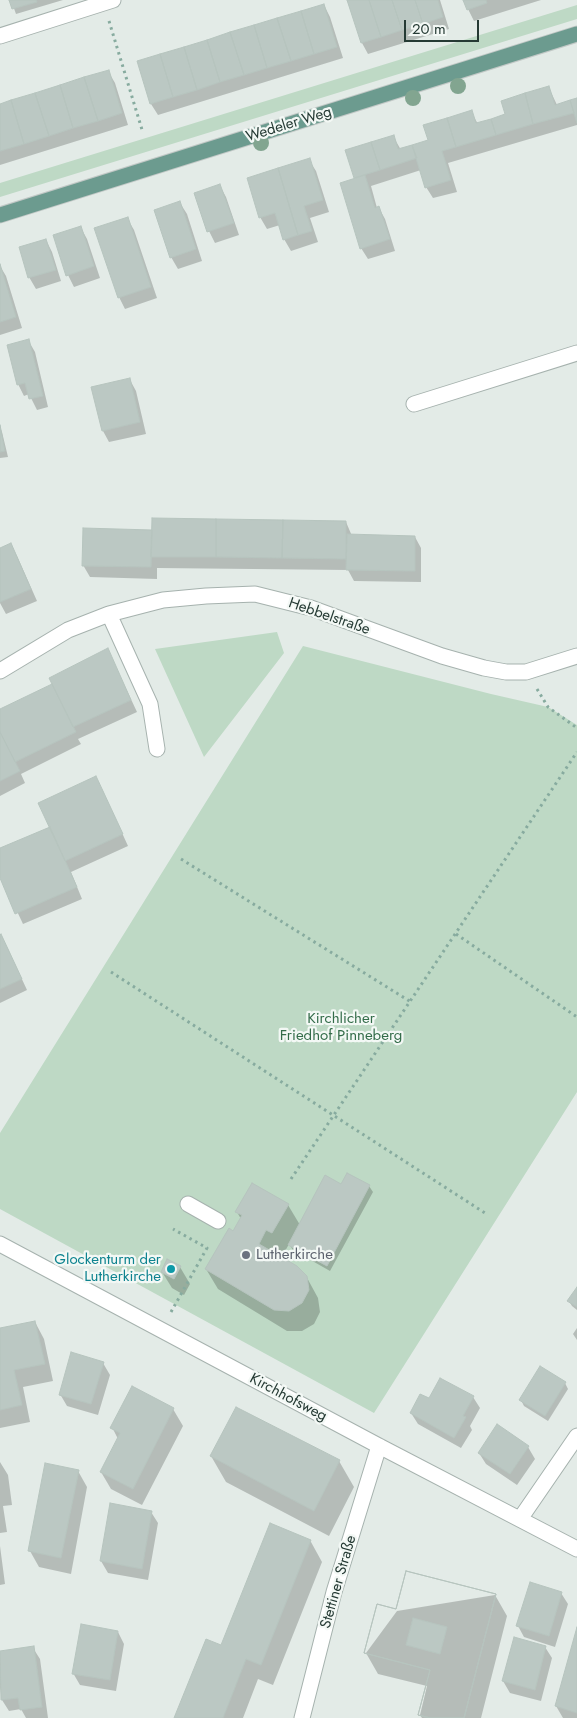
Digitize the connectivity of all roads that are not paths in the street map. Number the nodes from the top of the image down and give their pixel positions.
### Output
1 (109, 2) edge
2 (577, 34) edge
3 (0, 36) edge
4 (0, 215) edge
5 (577, 353) edge
6 (414, 404) dead end
7 (109, 614) junction
8 (577, 656) edge
9 (0, 671) edge
10 (157, 749) dead end
11 (188, 1204) dead end
12 (218, 1221) dead end
13 (0, 1244) edge
14 (577, 1436) edge
15 (379, 1446) junction
16 (520, 1519) junction
17 (577, 1549) edge
18 (302, 1718) edge

1 - 3 street
2 - 4 main road, Wedeler Weg
5 - 6 street
7 - 8 street, Hebbelstraße
7 - 9 street, Hebbelstraße
7 - 10 street
11 - 12 street
13 - 15 street, Kirchhofsweg
14 - 16 street
15 - 16 street, Kirchhofsweg
15 - 18 street, Stettiner Straße
16 - 17 street, Kirchhofsweg

